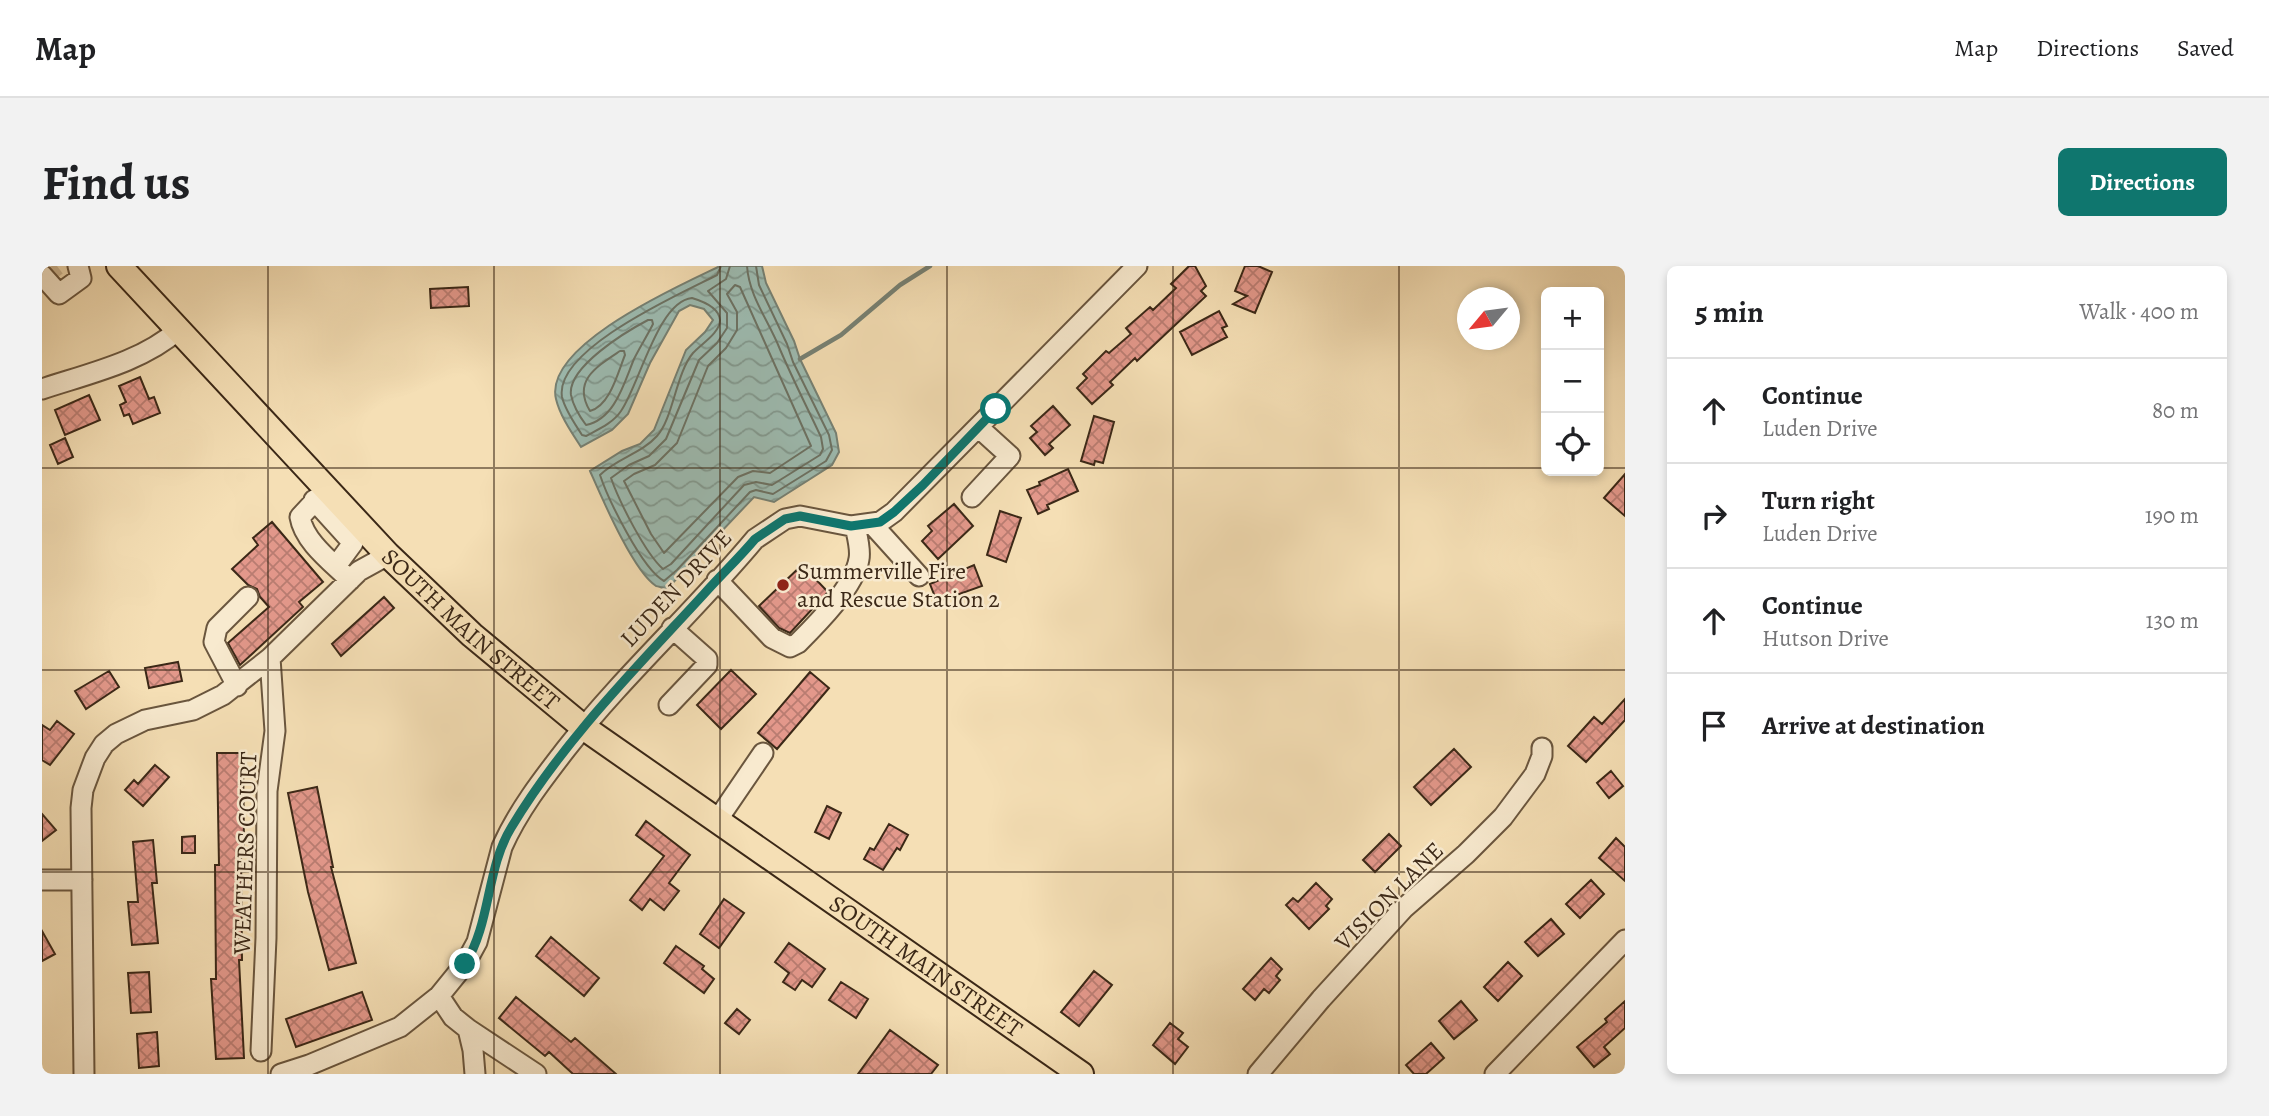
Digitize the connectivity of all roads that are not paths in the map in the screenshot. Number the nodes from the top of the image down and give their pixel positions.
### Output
1 (78, 266) edge
2 (119, 266) edge
3 (1137, 266) edge
4 (45, 275) edge
5 (178, 330) junction
6 (42, 389) edge
7 (978, 427) junction
8 (320, 495) junction
9 (972, 497) dead end
10 (863, 525) junction
11 (359, 537) junction
12 (388, 555) junction
13 (336, 566) junction
14 (919, 576) dead end
15 (350, 580) junction
16 (717, 580) junction
17 (248, 597) dead end
18 (672, 628) junction
19 (270, 658) junction
20 (237, 686) junction
21 (669, 705) dead end
22 (583, 727) junction
23 (1542, 748) dead end
24 (763, 753) dead end
25 (716, 822) junction
26 (42, 880) edge
27 (82, 880) junction
28 (1625, 940) edge
29 (439, 996) junction
30 (468, 1029) junction
31 (261, 1051) dead end
32 (310, 1070) edge
33 (84, 1074) edge
34 (281, 1074) edge
35 (475, 1074) edge
36 (536, 1074) edge
37 (1081, 1074) edge
38 (1258, 1074) edge
39 (1495, 1074) edge

1 - 4 street
2 - 5 main road, SOUTH MAIN STREET
3 - 7 street
5 - 6 street
5 - 8 main road, SOUTH MAIN STREET
7 - 9 street
7 - 10 street
8 - 11 main road, SOUTH MAIN STREET
8 - 13 street
10 - 14 street
10 - 16 street, LUDEN DRIVE
10 - 16 street
11 - 12 main road, SOUTH MAIN STREET
11 - 13 street
12 - 15 street
12 - 22 main road, SOUTH MAIN STREET
13 - 15 street
15 - 19 street
16 - 18 street, LUDEN DRIVE
17 - 20 street
18 - 21 street
18 - 22 street, LUDEN DRIVE
19 - 20 street
19 - 31 street, WEATHERS COURT
20 - 27 street
22 - 25 main road, SOUTH MAIN STREET
22 - 29 street, LUDEN DRIVE
23 - 38 street, VISION LANE
24 - 25 street
25 - 37 main road, SOUTH MAIN STREET
26 - 27 street
27 - 33 street
28 - 39 street
29 - 30 street
29 - 32 street, LUDEN DRIVE
30 - 35 street
30 - 36 street
32 - 34 street, LUDEN DRIVE

